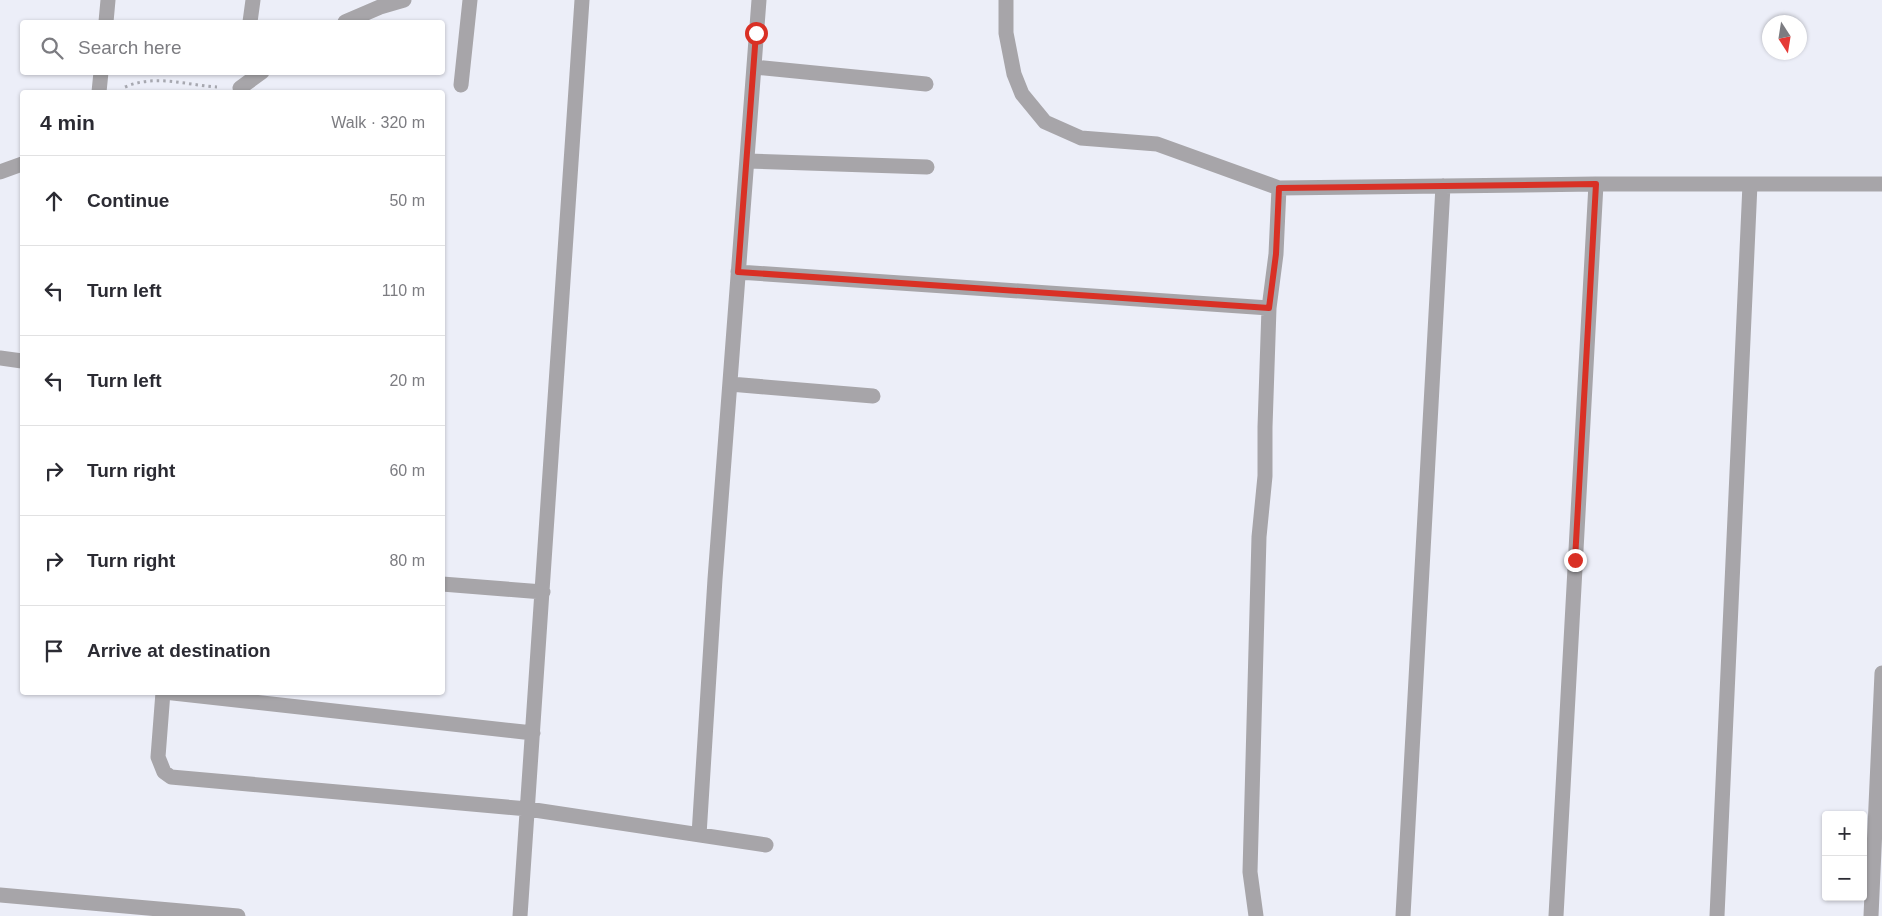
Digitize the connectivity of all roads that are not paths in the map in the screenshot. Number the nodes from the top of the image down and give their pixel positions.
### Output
1 (108, 0) edge
2 (253, 0) edge
3 (404, 0) edge
4 (470, 0) edge
5 (582, 0) edge
6 (759, 0) edge
7 (1006, 0) edge
8 (106, 20) edge
9 (250, 20) edge
10 (350, 20) edge
11 (754, 67) junction
12 (101, 75) edge
13 (242, 75) edge
14 (258, 75) edge
15 (926, 84) dead end
16 (461, 85) dead end
17 (98, 90) edge
18 (240, 90) edge
19 (747, 160) junction
20 (20, 165) edge
21 (926, 167) dead end
22 (0, 172) edge
23 (1596, 184) junction
24 (1750, 184) junction
25 (1882, 184) edge
26 (1443, 186) junction
27 (1279, 188) junction
28 (738, 272) junction
29 (1269, 308) junction
30 (0, 358) edge
31 (20, 361) edge
32 (730, 384) junction
33 (873, 396) dead end
34 (445, 584) edge
35 (543, 592) junction
36 (1882, 674) edge
37 (163, 695) edge
38 (191, 695) edge
39 (533, 732) junction
40 (528, 809) junction
41 (699, 835) junction
42 (766, 844) dead end
43 (0, 894) edge
44 (173, 913) edge
45 (238, 916) edge
46 (520, 916) edge
47 (1256, 916) edge
48 (1403, 916) edge
49 (1556, 916) edge
50 (1717, 916) edge
51 (1871, 916) edge

1 - 8 street
2 - 9 street
3 - 10 street
4 - 16 street
5 - 35 street
6 - 11 street
7 - 27 street
11 - 15 street
11 - 19 street
12 - 17 street
13 - 18 street
14 - 18 street
19 - 21 street
19 - 28 street
20 - 22 street
23 - 24 street
23 - 26 street
23 - 49 street
24 - 25 street
24 - 50 street
26 - 27 street
26 - 48 street
27 - 29 street
28 - 29 street
28 - 32 street
29 - 47 street
30 - 31 street
32 - 33 street
32 - 41 street
34 - 35 street
35 - 39 street
36 - 51 street
37 - 40 street
38 - 39 street
39 - 40 street
40 - 41 street
40 - 46 street
41 - 42 street
43 - 44 street
44 - 45 street

